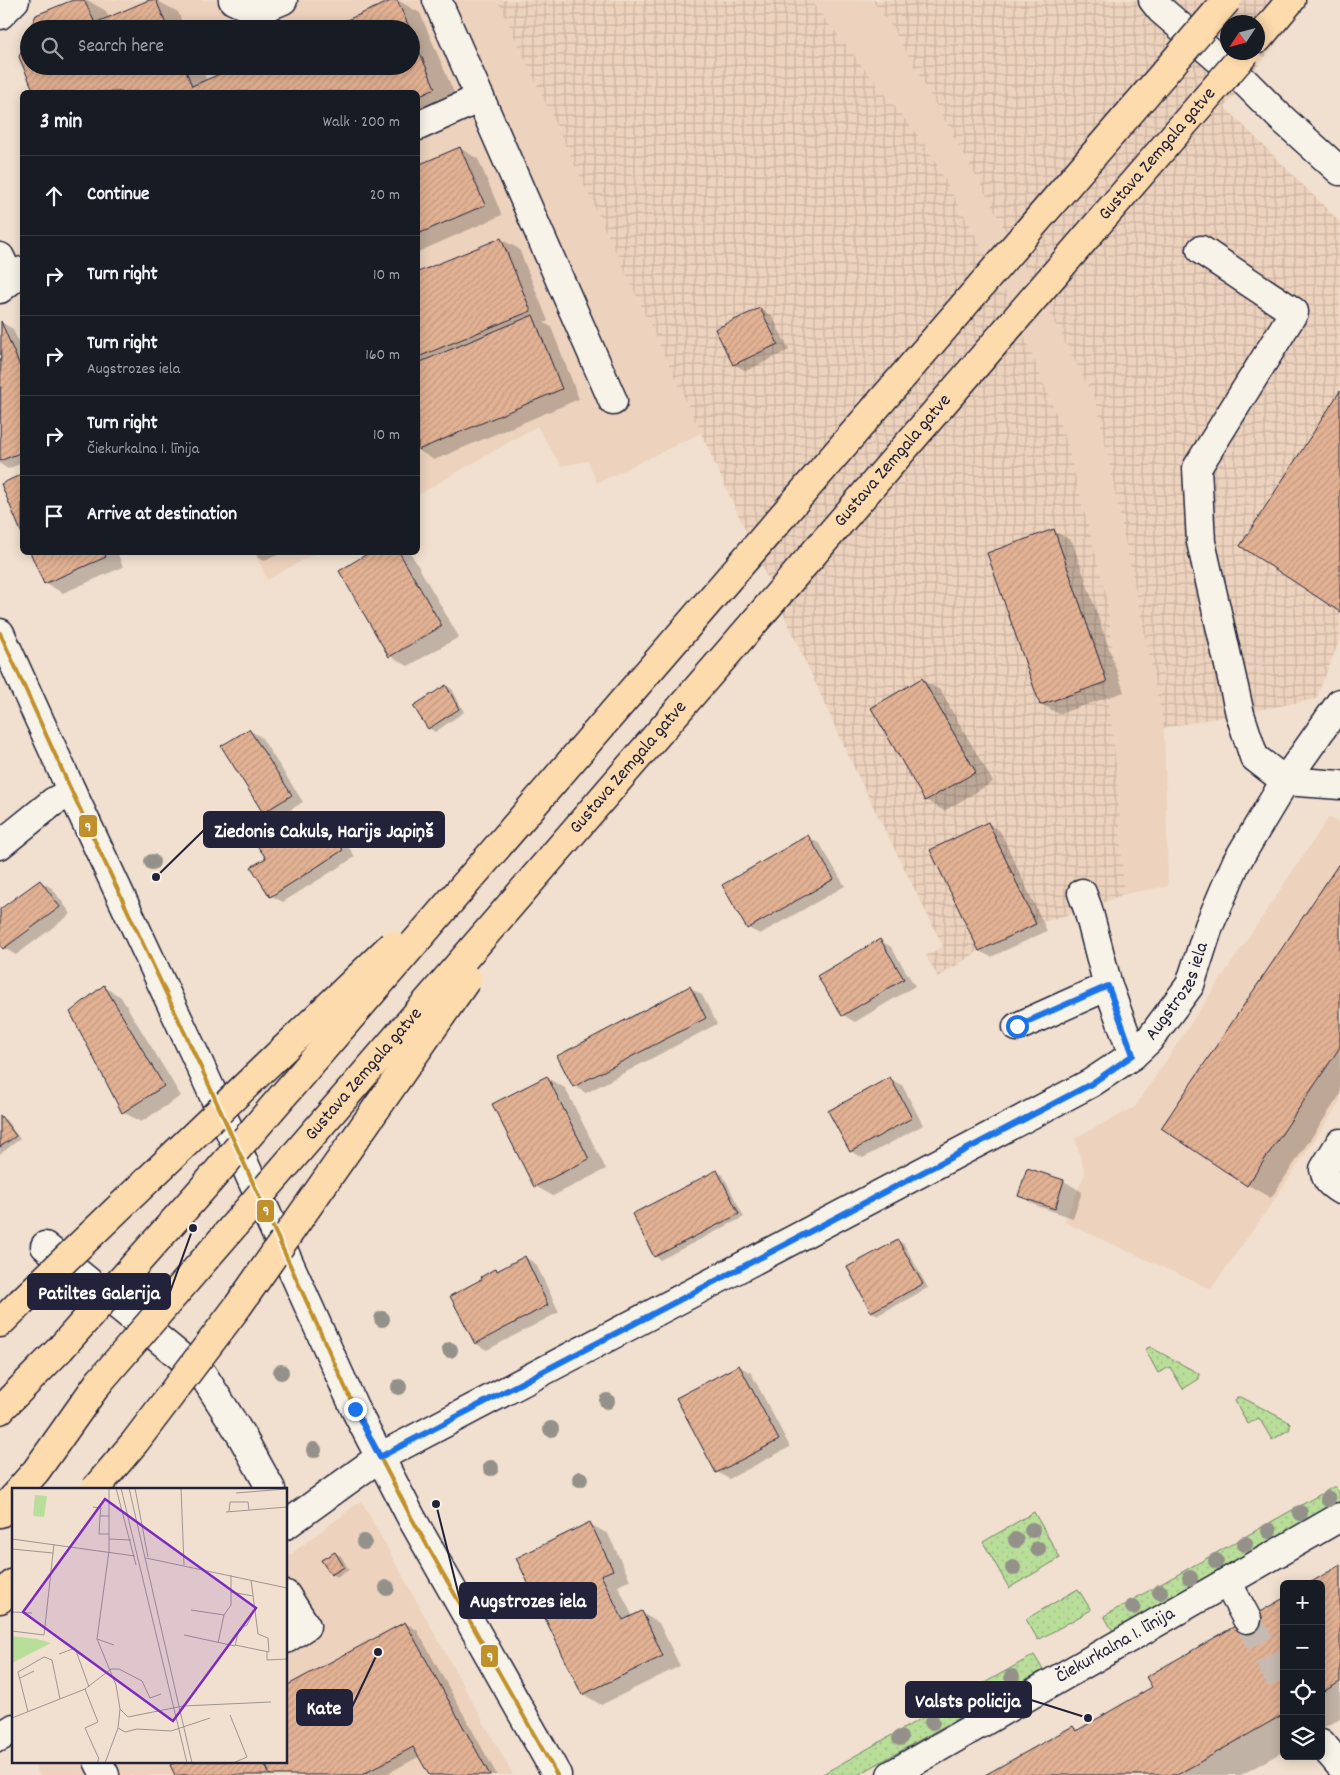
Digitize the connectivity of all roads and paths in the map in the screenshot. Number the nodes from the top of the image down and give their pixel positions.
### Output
1 (233, 0) edge
2 (283, 0) edge
3 (437, 0) edge
4 (1153, 0) edge
5 (1227, 0) edge
6 (1291, 0) edge
7 (1265, 31) edge
8 (1239, 60) edge
9 (480, 98) junction
10 (420, 125) edge
11 (1340, 171) edge
12 (1201, 250) dead end
13 (613, 401) dead end
14 (0, 633) edge
15 (1340, 703) edge
16 (1285, 781) junction
17 (1340, 785) edge
18 (72, 792) junction
19 (520, 821) junction
20 (0, 845) edge
21 (552, 856) junction
22 (1082, 894) dead end
23 (1108, 986) junction
24 (1017, 1026) dead end
25 (1133, 1055) junction
26 (1340, 1143) edge
27 (1340, 1190) edge
28 (45, 1246) dead end
29 (0, 1323) edge
30 (0, 1410) edge
31 (380, 1457) junction
32 (21, 1488) edge
33 (96, 1488) edge
34 (270, 1488) edge
35 (12, 1498) edge
36 (0, 1512) edge
37 (1340, 1517) edge
38 (288, 1521) edge
39 (1227, 1582) junction
40 (12, 1585) edge
41 (0, 1599) edge
42 (288, 1603) edge
43 (1247, 1620) tunnel mouth
44 (296, 1633) edge
45 (12, 1729) edge
46 (0, 1737) edge
47 (1325, 1748) edge
48 (98, 1762) edge
49 (1340, 1765) edge
50 (105, 1775) edge
51 (557, 1775) edge
52 (891, 1775) edge

1 - 2 street
3 - 9 street
4 - 11 street
5 - 19 main road, bridge
6 - 7 main road
8 - 21 main road, Gustava Zemgala gatve, bridge
9 - 10 street
9 - 13 street
12 - 16 street
14 - 18 street
15 - 16 street, Augstrozes iela
16 - 17 street
16 - 25 street, Augstrozes iela
18 - 20 street
18 - 31 street
19 - 29 main road, bridge
19 - 30 main road, bridge
21 - 32 main road, Gustava Zemgala gatve, bridge
21 - 33 main road, bridge
22 - 23 street
23 - 24 street
23 - 25 street
25 - 31 street, Augstrozes iela
26 - 27 street
28 - 34 street
31 - 38 street, Augstrozes iela
31 - 51 street
35 - 36 main road
37 - 39 street, Čiekurkalna 1. līnija
39 - 43 street
39 - 52 street, Čiekurkalna 1. līnija
40 - 41 main road
42 - 44 street
45 - 46 street
47 - 49 street
48 - 50 street

